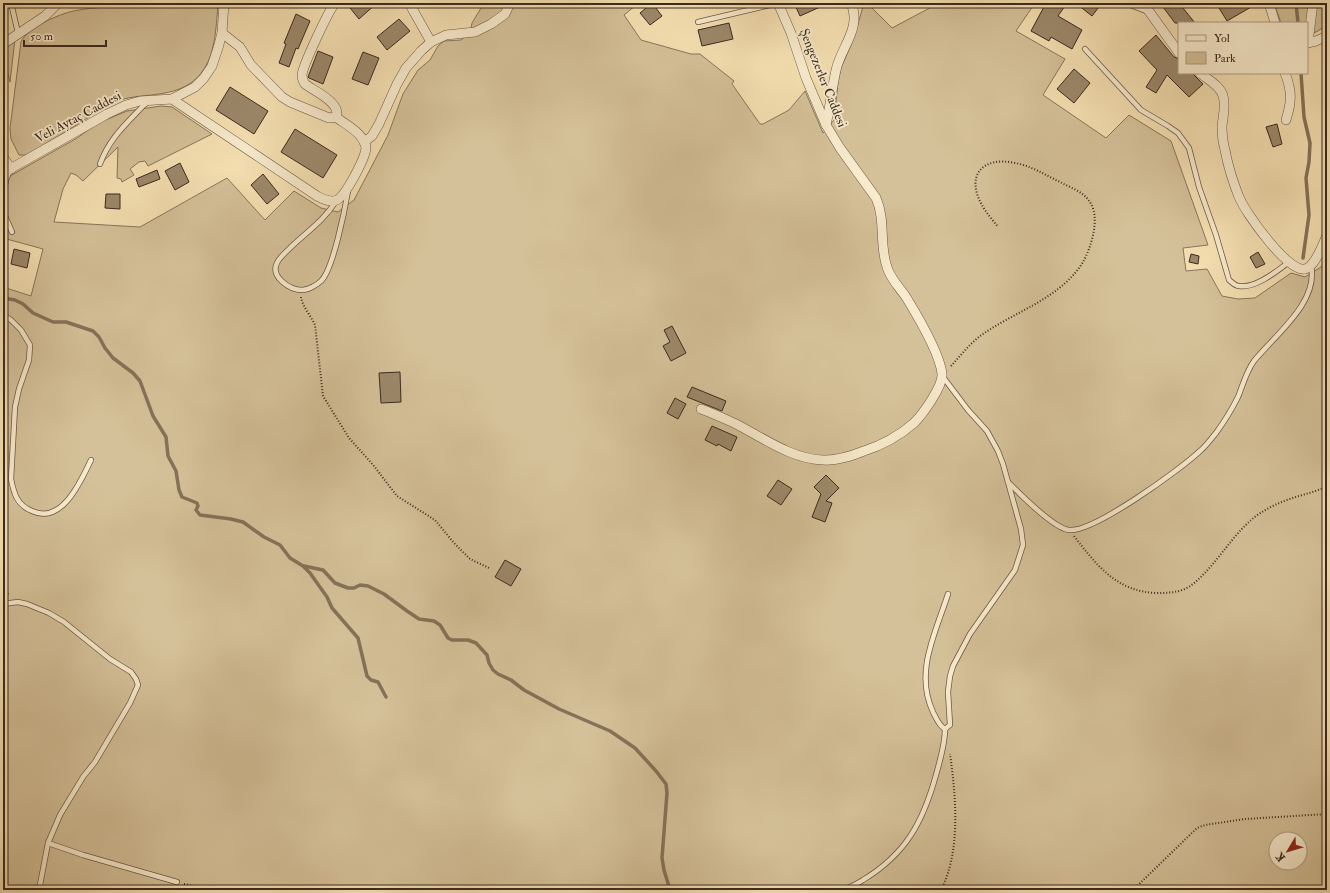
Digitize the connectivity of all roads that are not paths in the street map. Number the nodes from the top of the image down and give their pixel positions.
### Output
1 (11, 3) edge
2 (58, 3) edge
3 (80, 3) edge
4 (224, 3) edge
5 (335, 3) edge
6 (409, 3) edge
7 (510, 3) edge
8 (778, 3) edge
9 (851, 3) edge
10 (1125, 3) edge
11 (1143, 3) edge
12 (1269, 3) edge
13 (1313, 3) edge
14 (1150, 12) junction
15 (698, 22) dead end
16 (1275, 22) edge
17 (18, 33) junction
18 (222, 33) junction
19 (1327, 36) edge
20 (430, 42) junction
21 (1308, 43) edge
22 (3, 44) edge
23 (1085, 49) dead end
24 (1178, 52) edge
25 (1201, 74) edge
26 (1285, 74) edge
27 (172, 99) junction
28 (152, 100) junction
29 (336, 117) junction
30 (1286, 120) dead end
31 (826, 125) junction
32 (364, 142) junction
33 (3, 157) edge
34 (100, 164) dead end
35 (7, 171) edge
36 (349, 185) junction
37 (3, 196) edge
38 (336, 200) junction
39 (3, 201) edge
40 (12, 232) dead end
41 (1327, 235) edge
42 (1289, 262) junction
43 (1311, 266) junction
44 (3, 316) edge
45 (942, 375) junction
46 (701, 409) dead end
47 (91, 460) dead end
48 (1007, 480) junction
49 (948, 594) dead end
50 (3, 604) edge
51 (945, 729) junction
52 (48, 843) junction
53 (177, 882) road end
54 (39, 890) edge
55 (843, 890) edge

1 - 17 lane
2 - 3 street
2 - 17 street
4 - 18 street, Veli Aytaç Caddesi
5 - 29 street
6 - 20 street
7 - 20 street
8 - 15 lane
8 - 31 street, Şengezerler Caddesi
9 - 31 street
10 - 14 lane
11 - 14 street
12 - 16 street
13 - 21 street
14 - 24 street
17 - 22 street
18 - 27 street, Veli Aytaç Caddesi
18 - 29 street
19 - 21 street
20 - 32 street
23 - 42 lane
25 - 42 street
26 - 30 street
27 - 28 street, Veli Aytaç Caddesi
27 - 38 street
28 - 34 lane
28 - 35 street, Veli Aytaç Caddesi
29 - 32 street
31 - 45 street, Şengezerler Caddesi
32 - 36 street
33 - 35 street
35 - 37 lane
36 - 38 street
36 - 38 lane
39 - 40 lane
41 - 43 street
42 - 43 street
43 - 48 lane
44 - 47 lane
45 - 46 street
45 - 48 lane
48 - 51 lane
49 - 51 lane
50 - 52 lane
51 - 55 lane
52 - 53 lane
52 - 54 lane

